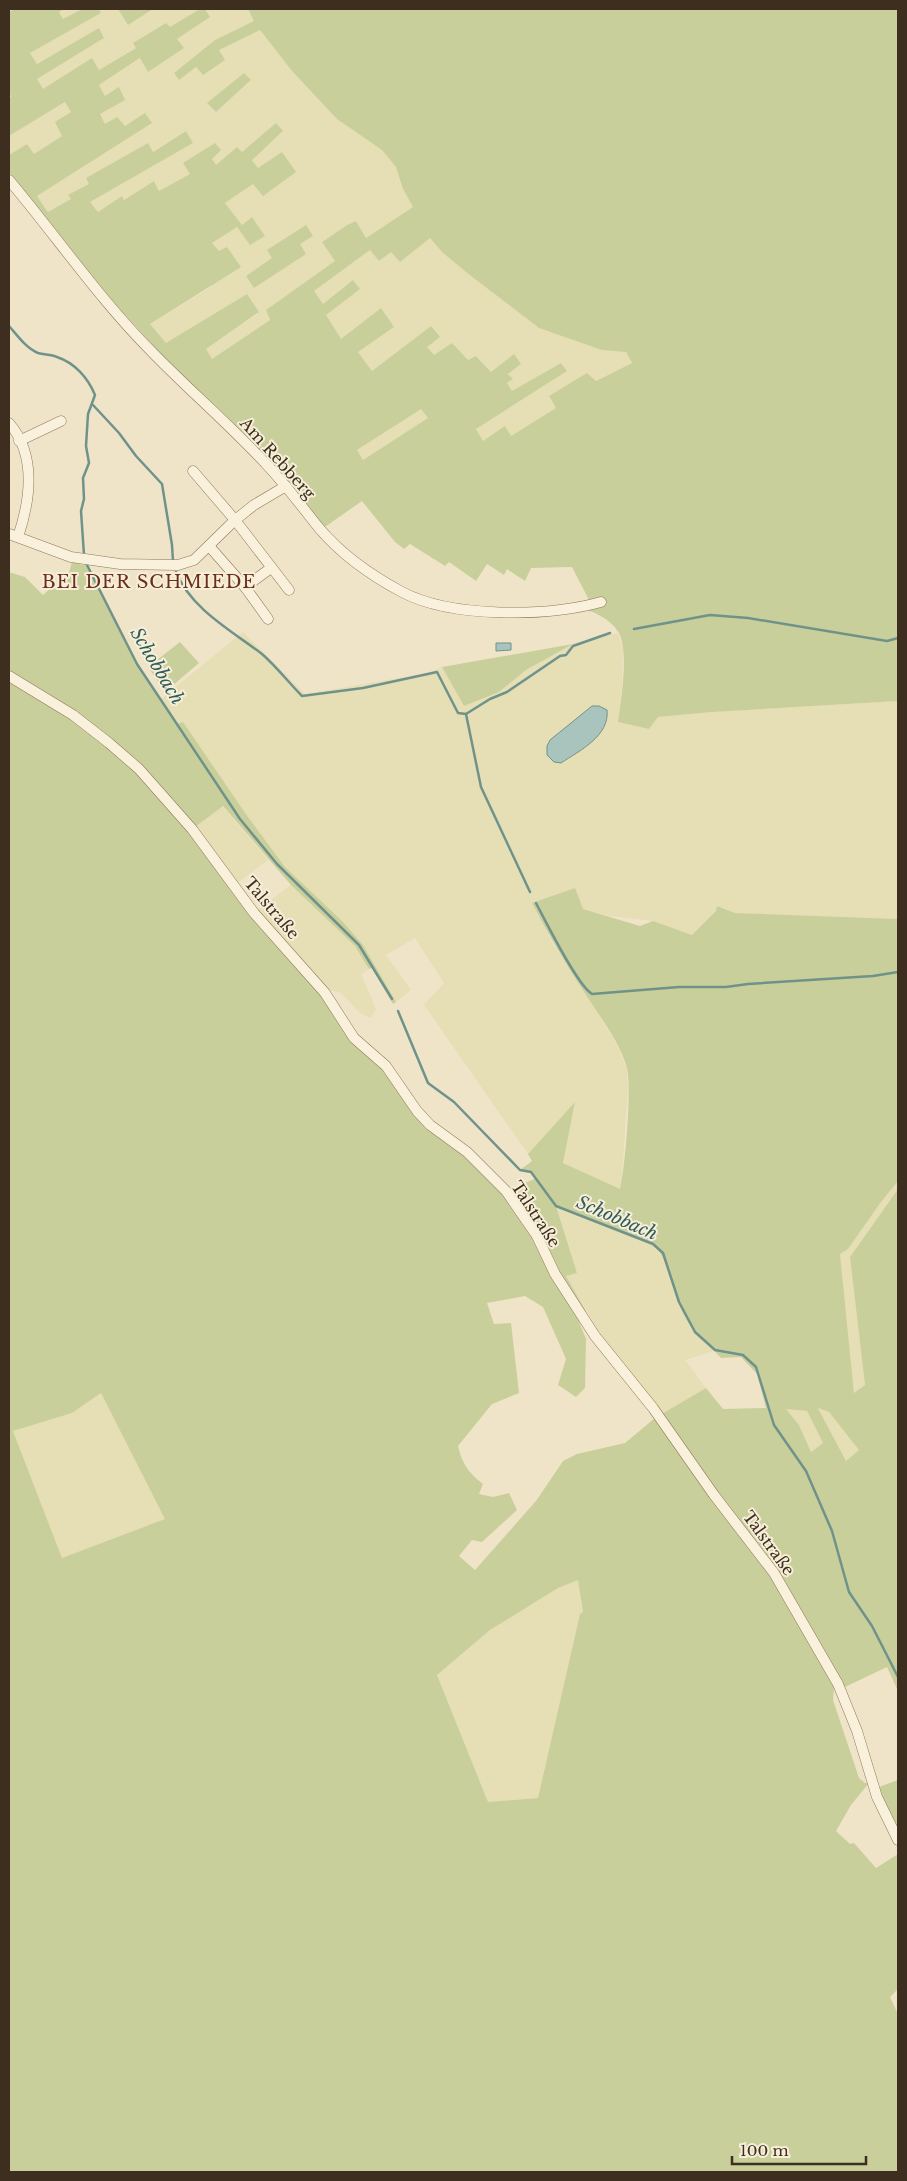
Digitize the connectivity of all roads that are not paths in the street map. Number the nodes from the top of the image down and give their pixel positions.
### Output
1 (9, 180) edge
2 (61, 421) dead end
3 (9, 423) edge
4 (19, 440) junction
5 (193, 471) dead end
6 (286, 486) junction
7 (235, 520) junction
8 (13, 535) edge
9 (209, 546) junction
10 (271, 568) junction
11 (245, 587) junction
12 (288, 590) dead end
13 (601, 602) dead end
14 (268, 619) dead end
15 (9, 676) edge
16 (898, 1840) edge

1 - 6 street, Am Rebberg
2 - 4 street
3 - 4 street
4 - 8 street
5 - 7 street
6 - 7 street
6 - 13 street, Am Rebberg
7 - 9 street
7 - 10 street
8 - 9 street
9 - 11 street
10 - 11 street
10 - 12 street
11 - 14 street
15 - 16 street, Talstraße

